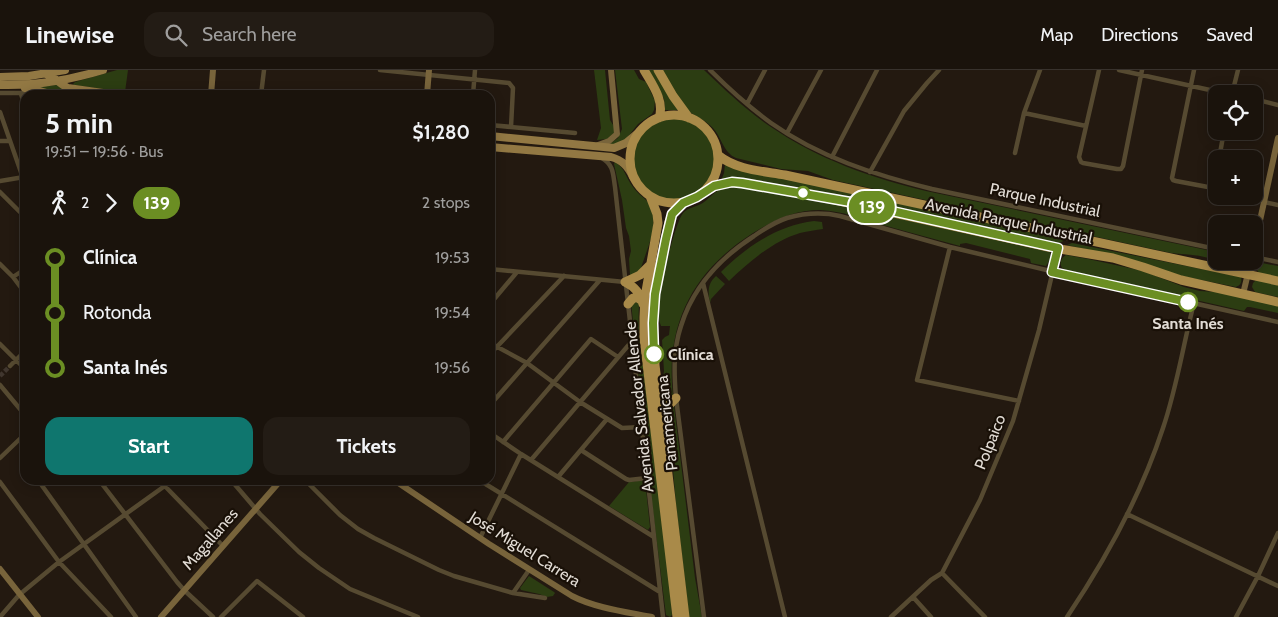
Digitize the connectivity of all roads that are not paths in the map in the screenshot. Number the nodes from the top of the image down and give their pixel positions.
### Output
1 (65, 70) edge
2 (103, 70) edge
3 (213, 70) edge
4 (264, 70) edge
5 (380, 70) edge
6 (475, 70) edge
7 (611, 70) edge
8 (644, 70) edge
9 (658, 70) edge
10 (711, 70) edge
11 (765, 70) edge
12 (820, 70) edge
13 (877, 70) edge
14 (939, 70) edge
15 (1040, 70) edge
16 (1099, 70) edge
17 (1118, 70) edge
18 (1194, 70) edge
19 (1238, 70) edge
20 (429, 72) edge
21 (1142, 72) edge
22 (46, 74) junction
23 (0, 77) edge
24 (474, 79) junction
25 (58, 81) junction
26 (0, 85) edge
27 (10, 85) junction
28 (1234, 85) edge
29 (1190, 86) junction
30 (36, 90) edge
31 (82, 90) edge
32 (211, 90) edge
33 (262, 90) edge
34 (427, 90) edge
35 (473, 90) edge
36 (1208, 90) edge
37 (0, 93) edge
38 (20, 94) edge
39 (1263, 101) edge
40 (747, 104) junction
41 (1278, 105) edge
42 (0, 112) edge
43 (1024, 113) junction
44 (659, 118) junction
45 (688, 118) junction
46 (495, 125) edge
47 (1086, 126) junction
48 (511, 127) junction
49 (639, 132) junction
50 (575, 133) dead end
51 (787, 133) junction
52 (495, 137) edge
53 (1278, 138) edge
54 (517, 139) junction
55 (531, 140) junction
56 (0, 141) edge
57 (10, 142) junction
58 (495, 146) edge
59 (594, 146) junction
60 (520, 149) junction
61 (1015, 153) dead end
62 (595, 155) junction
63 (718, 155) junction
64 (832, 157) junction
65 (20, 167) edge
66 (870, 172) junction
67 (633, 176) junction
68 (20, 178) edge
69 (0, 182) edge
70 (1208, 187) edge
71 (0, 192) edge
72 (703, 192) junction
73 (650, 196) junction
74 (1264, 202) junction
75 (683, 203) junction
76 (1278, 205) edge
77 (20, 212) edge
78 (1261, 215) edge
79 (1089, 240) junction
80 (950, 247) junction
81 (1208, 247) edge
82 (1058, 248) junction
83 (1263, 259) edge
84 (1278, 262) edge
85 (0, 264) edge
86 (651, 264) junction
87 (495, 270) edge
88 (1249, 270) edge
89 (20, 272) edge
90 (517, 272) junction
91 (1052, 272) junction
92 (1248, 275) junction
93 (564, 276) junction
94 (13, 277) junction
95 (600, 280) junction
96 (1278, 281) edge
97 (625, 282) junction
98 (703, 283) junction
99 (20, 286) edge
100 (1243, 294) junction
101 (495, 298) edge
102 (642, 301) junction
103 (1278, 302) edge
104 (1194, 303) junction
105 (628, 304) junction
106 (644, 317) junction
107 (1278, 322) edge
108 (632, 340) junction
109 (0, 344) edge
110 (497, 347) joint
111 (20, 356) edge
112 (618, 358) junction
113 (16, 360) junction
114 (527, 363) junction
115 (20, 364) edge
116 (10, 366) tunnel mouth
117 (554, 384) junction
118 (0, 385) edge
119 (676, 398) junction
120 (495, 399) edge
121 (1019, 401) junction
122 (580, 402) junction
123 (20, 409) edge
124 (607, 419) junction
125 (662, 422) junction
126 (642, 427) junction
127 (495, 436) edge
128 (20, 439) edge
129 (503, 442) junction
130 (580, 450) junction
131 (522, 454) junction
132 (0, 458) edge
133 (531, 460) junction
134 (558, 477) junction
135 (647, 478) junction
136 (0, 482) edge
137 (41, 485) edge
138 (103, 485) edge
139 (235, 485) edge
140 (276, 485) edge
141 (310, 485) edge
142 (401, 485) edge
143 (487, 485) edge
144 (164, 486) joint
145 (502, 495) junction
146 (255, 508) junction
147 (1127, 514) junction
148 (125, 515) junction
149 (1278, 534) edge
150 (654, 537) junction
151 (480, 538) junction
152 (83, 545) junction
153 (222, 545) junction
154 (59, 562) junction
155 (0, 569) edge
156 (529, 570) junction
157 (942, 573) junction
158 (1258, 576) junction
159 (1278, 586) edge
160 (184, 590) junction
161 (660, 592) junction
162 (513, 593) junction
163 (19, 595) junction
164 (913, 596) junction
165 (545, 598) dead end
166 (983, 616) edge
167 (0, 617) edge
168 (38, 617) edge
169 (110, 617) edge
170 (136, 617) edge
171 (161, 617) edge
172 (213, 617) edge
173 (221, 617) edge
174 (303, 617) edge
175 (418, 617) edge
176 (652, 617) edge
177 (663, 617) edge
178 (677, 617) edge
179 (685, 617) edge
180 (704, 617) edge
181 (785, 617) edge
182 (891, 617) edge
183 (931, 617) edge
184 (1067, 617) edge
185 (1236, 617) edge

1 - 22 main road
2 - 25 main road
3 - 32 street
4 - 33 street
5 - 20 street
6 - 24 street
7 - 59 street
8 - 44 highway
9 - 45 highway
10 - 40 street, Parque Industrial
11 - 40 street
12 - 51 street
13 - 64 street
14 - 66 street
15 - 43 street
16 - 47 street
17 - 21 street
18 - 29 street
19 - 28 street
20 - 24 street
20 - 34 street
21 - 29 street
21 - 47 street
22 - 23 main road
22 - 25 main road
24 - 35 street
24 - 48 street
25 - 27 main road
25 - 31 main road
26 - 27 main road
27 - 30 main road
29 - 36 street
29 - 70 street
37 - 38 street
39 - 41 street
40 - 51 street, Parque Industrial
42 - 57 street
43 - 47 street
43 - 61 street
44 - 45 highway
44 - 49 highway
45 - 63 highway
46 - 48 street
48 - 50 street
49 - 59 main road
49 - 67 highway
51 - 64 street, Parque Industrial
52 - 54 main road
53 - 74 street
54 - 55 main road
54 - 60 main road
55 - 59 main road
55 - 60 main road
56 - 57 street
57 - 65 street
58 - 60 main road
60 - 62 main road
62 - 67 main road
62 - 97 street, Panamericana
63 - 72 highway
63 - 79 highway, Avenida Parque Industrial
64 - 66 street, Parque Industrial
66 - 81 street, Parque Industrial
67 - 73 highway
68 - 69 street
71 - 77 street
72 - 75 highway
72 - 82 highway, Avenida Parque Industrial
73 - 75 highway
73 - 86 highway, Avenida Salvador Allende
74 - 76 street
74 - 78 street
75 - 125 highway, Avenida Salvador Allende
79 - 82 highway
79 - 92 highway, Avenida Parque Industrial
80 - 91 street, Panamericana
80 - 98 street, Panamericana
80 - 121 street
82 - 91 street, Polpaico
82 - 100 highway, Avenida Parque Industrial
83 - 84 street
85 - 94 street
86 - 97 highway
86 - 106 highway, Avenida Salvador Allende
87 - 90 street
88 - 92 street
89 - 94 street
90 - 93 street
90 - 101 street
91 - 104 street, Panamericana
91 - 121 street, Polpaico
92 - 96 highway, Avenida Parque Industrial
92 - 100 street
93 - 95 street
93 - 110 street
94 - 99 street
95 - 97 street
95 - 114 street
97 - 102 highway
97 - 105 street, Panamericana
98 - 119 street, Panamericana
98 - 181 street
100 - 103 highway, Avenida Parque Industrial
102 - 105 highway
102 - 106 highway
104 - 107 street, Panamericana
104 - 147 street
105 - 108 street, Panamericana
106 - 178 highway, Avenida Salvador Allende
108 - 112 street
108 - 126 street, Panamericana
109 - 113 street
110 - 114 street
111 - 113 street
112 - 117 street
112 - 122 street
113 - 115 street
113 - 116 street
114 - 117 street
114 - 120 street
117 - 122 street
117 - 129 street
118 - 123 street
119 - 125 highway
119 - 180 street, Panamericana
121 - 157 street, Polpaico
122 - 124 street
122 - 133 street
124 - 126 street
124 - 130 street
125 - 179 highway, Avenida Salvador Allende
126 - 135 street, Panamericana
127 - 129 street
128 - 132 street
129 - 131 street
130 - 134 street
130 - 135 street
131 - 133 street
131 - 145 street
133 - 134 street
134 - 150 street
135 - 150 street, Panamericana
136 - 154 street
137 - 152 street
138 - 148 street
139 - 146 street
140 - 146 street, Magallanes
141 - 162 street
142 - 151 street, José Miguel Carrera
143 - 145 street
144 - 148 street
144 - 153 street
145 - 151 street
145 - 161 street
146 - 153 street, Magallanes
146 - 175 street
147 - 158 street
147 - 184 street
148 - 152 street
148 - 160 street
149 - 158 street
150 - 161 street, Panamericana
151 - 156 street, José Miguel Carrera
152 - 154 street
152 - 170 street
153 - 160 street, Magallanes
154 - 163 street
154 - 169 street
155 - 163 street
156 - 162 street
156 - 176 street, José Miguel Carrera
157 - 164 street, Polpaico
157 - 166 street
158 - 159 street
158 - 185 street
160 - 171 street, Magallanes
160 - 172 street
161 - 177 street, Panamericana
162 - 165 street
163 - 167 street
163 - 168 street
164 - 182 street, Polpaico
164 - 183 street
173 - 174 street

